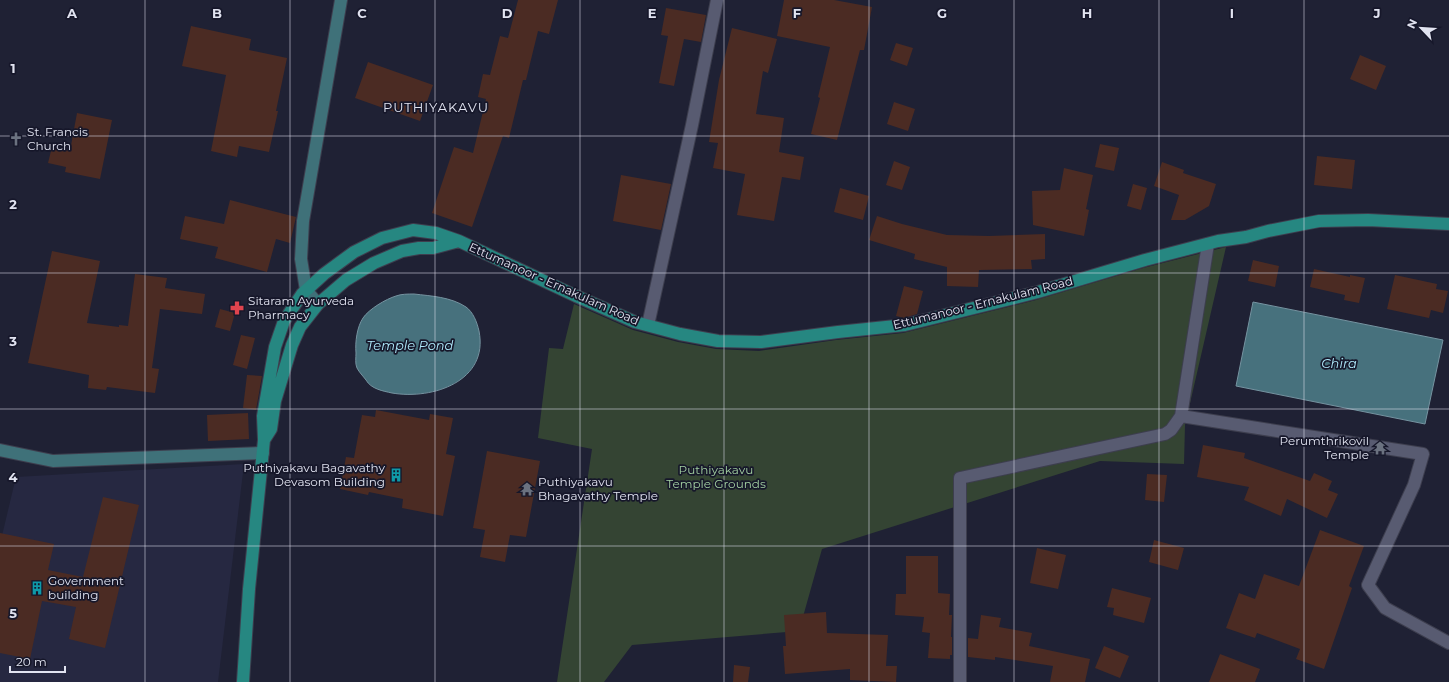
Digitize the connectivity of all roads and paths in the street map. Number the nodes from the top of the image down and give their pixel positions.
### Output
1 (342, 0) edge
2 (717, 0) edge
3 (1449, 224) edge
4 (459, 241) junction
5 (1208, 244) junction
6 (306, 290) junction
7 (318, 304) junction
8 (648, 325) junction
9 (1181, 416) junction
10 (264, 440) junction
11 (0, 450) edge
12 (263, 453) junction
13 (1449, 643) edge
14 (243, 682) edge
15 (960, 682) edge

1 - 6 main road
2 - 8 street
3 - 5 main road, Ettumanoor - Ernakulam Road
4 - 6 main road, Ettumanoor - Ernakulam Road
4 - 7 main road, Ettumanoor - Ernakulam Road
4 - 8 main road, Ettumanoor - Ernakulam Road
5 - 8 main road, Ettumanoor - Ernakulam Road
5 - 9 street
6 - 7 main road
6 - 10 main road, Ettumanoor - Ernakulam Road
7 - 10 main road, Ettumanoor - Ernakulam Road
9 - 13 street
9 - 15 street
10 - 12 main road, Ettumanoor - Ernakulam Road
11 - 12 main road
12 - 14 main road, Ettumanoor - Ernakulam Road

